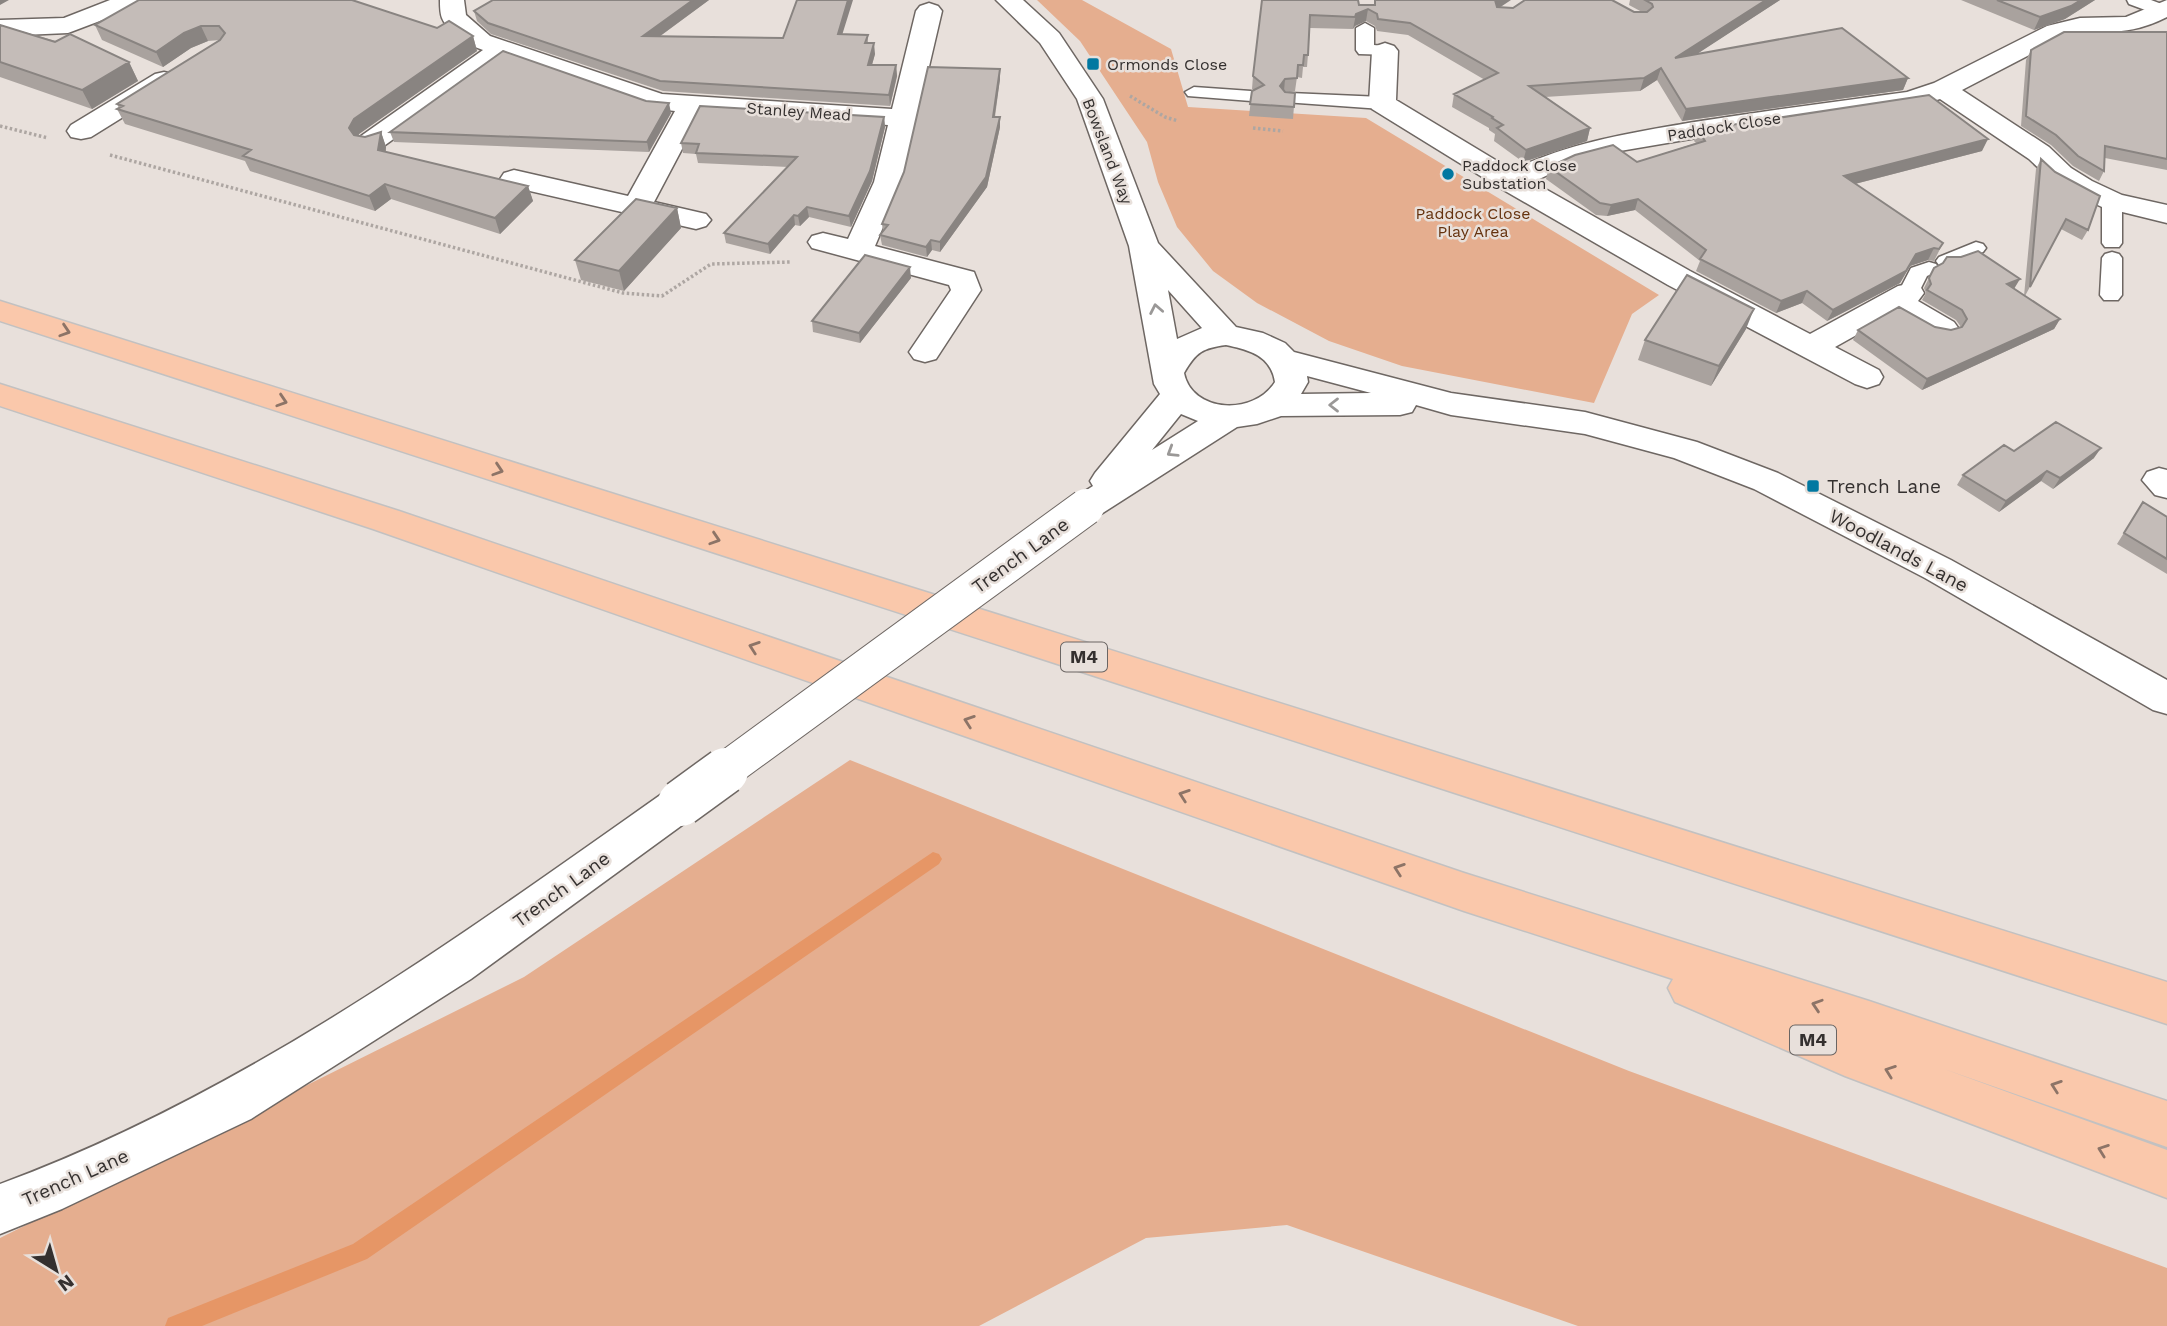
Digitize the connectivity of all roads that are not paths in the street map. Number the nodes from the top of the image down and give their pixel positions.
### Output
1 (133, 0) edge
2 (452, 0) edge
3 (1008, 0) edge
4 (2164, 9) edge
5 (929, 11) dead end
6 (2131, 13) edge
7 (0, 28) edge
8 (1365, 28) edge
9 (2145, 47) edge
10 (502, 48) junction
11 (1385, 51) joint
12 (163, 72) edge
13 (1943, 89) junction
14 (1194, 92) dead end
15 (1251, 96) edge
16 (1290, 98) edge
17 (1382, 103) junction
18 (692, 104) junction
19 (905, 118) junction
20 (70, 136) road end
21 (371, 142) edge
22 (514, 178) dead end
23 (1510, 182) junction
24 (2112, 201) junction
25 (637, 206) junction
26 (2167, 214) edge
27 (696, 220) dead end
28 (823, 242) road end
29 (1144, 246) junction
30 (1976, 248) edge
31 (858, 250) junction
32 (1938, 264) joint
33 (2111, 295) dead end
34 (1903, 297) junction
35 (0, 311) edge
36 (1943, 329) edge
37 (1226, 335) junction
38 (1812, 346) junction
39 (925, 352) dead end
40 (1286, 360) junction
41 (1867, 377) dead end
42 (1173, 384) junction
43 (0, 395) edge
44 (1451, 404) junction
45 (1276, 405) junction
46 (1230, 416) junction
47 (1086, 507) junction
48 (2167, 699) edge
49 (1464, 891) junction
50 (2167, 1003) edge
51 (2167, 1124) edge
52 (2167, 1174) edge
53 (0, 1209) edge

1 - 7 street
2 - 10 street, Stanley Mead
3 - 29 street, Bowsland Way
4 - 6 street, Paddock Close
5 - 19 street
6 - 9 street
6 - 13 street, Paddock Close
8 - 11 lane
10 - 18 street, Stanley Mead
10 - 21 street
11 - 17 street
12 - 20 street
13 - 23 street, Paddock Close
13 - 24 street
14 - 15 lane
16 - 17 lane
17 - 23 street
18 - 19 street, Stanley Mead
18 - 25 street
19 - 31 street
22 - 25 street
23 - 38 street
24 - 26 street
24 - 33 lane
25 - 27 street
28 - 31 street
29 - 37 street, Bowsland Way
42 -> 29 street, Bowsland Way
30 - 32 lane
31 - 39 street
32 - 34 lane
34 - 36 street
34 - 38 street
35 -> 50 highway, M4
37 - 40 street
37 - 42 street
38 - 41 street
40 - 44 street, Woodlands Lane
40 - 45 street
42 - 46 street
42 - 47 street, Trench Lane
49 -> 43 highway, M4
44 -> 45 street, Woodlands Lane
44 - 48 street, Woodlands Lane
45 - 46 street
46 -> 47 street, Trench Lane
47 - 53 street, Trench Lane, bridge
51 -> 49 highway, M4
52 -> 49 highway, M4

